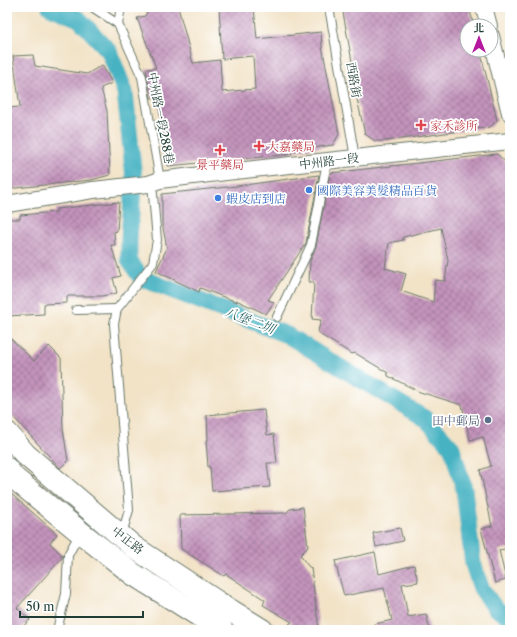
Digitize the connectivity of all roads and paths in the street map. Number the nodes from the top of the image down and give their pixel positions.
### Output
1 (92, 7) edge
2 (121, 7) edge
3 (329, 7) edge
4 (484, 7) edge
5 (486, 18) edge
6 (118, 24) junction
7 (496, 58) edge
8 (510, 112) edge
9 (510, 141) edge
10 (355, 158) junction
11 (327, 162) junction
12 (154, 182) junction
13 (7, 204) edge
14 (117, 309) junction
15 (76, 310) dead end
16 (277, 317) dead end
17 (7, 433) edge
18 (7, 469) edge
19 (80, 532) junction
20 (122, 537) junction
21 (57, 630) edge
22 (222, 630) edge
23 (262, 630) edge

1 - 6 lane
2 - 6 lane
3 - 10 lane, 西路街
4 - 5 street
6 - 12 lane, 中州路一段288巷
7 - 8 street
9 - 10 street, 中州路一段
10 - 11 street, 中州路一段
11 - 12 street, 中州路一段
11 - 16 lane
12 - 13 street, 中州路一段
12 - 14 lane, 中州路一段288巷
14 - 15 lane
14 - 20 lane
17 - 20 main road, 中正路
18 - 19 main road, 中正路
19 - 21 lane
19 - 22 main road, 中正路
20 - 23 main road, 中正路

